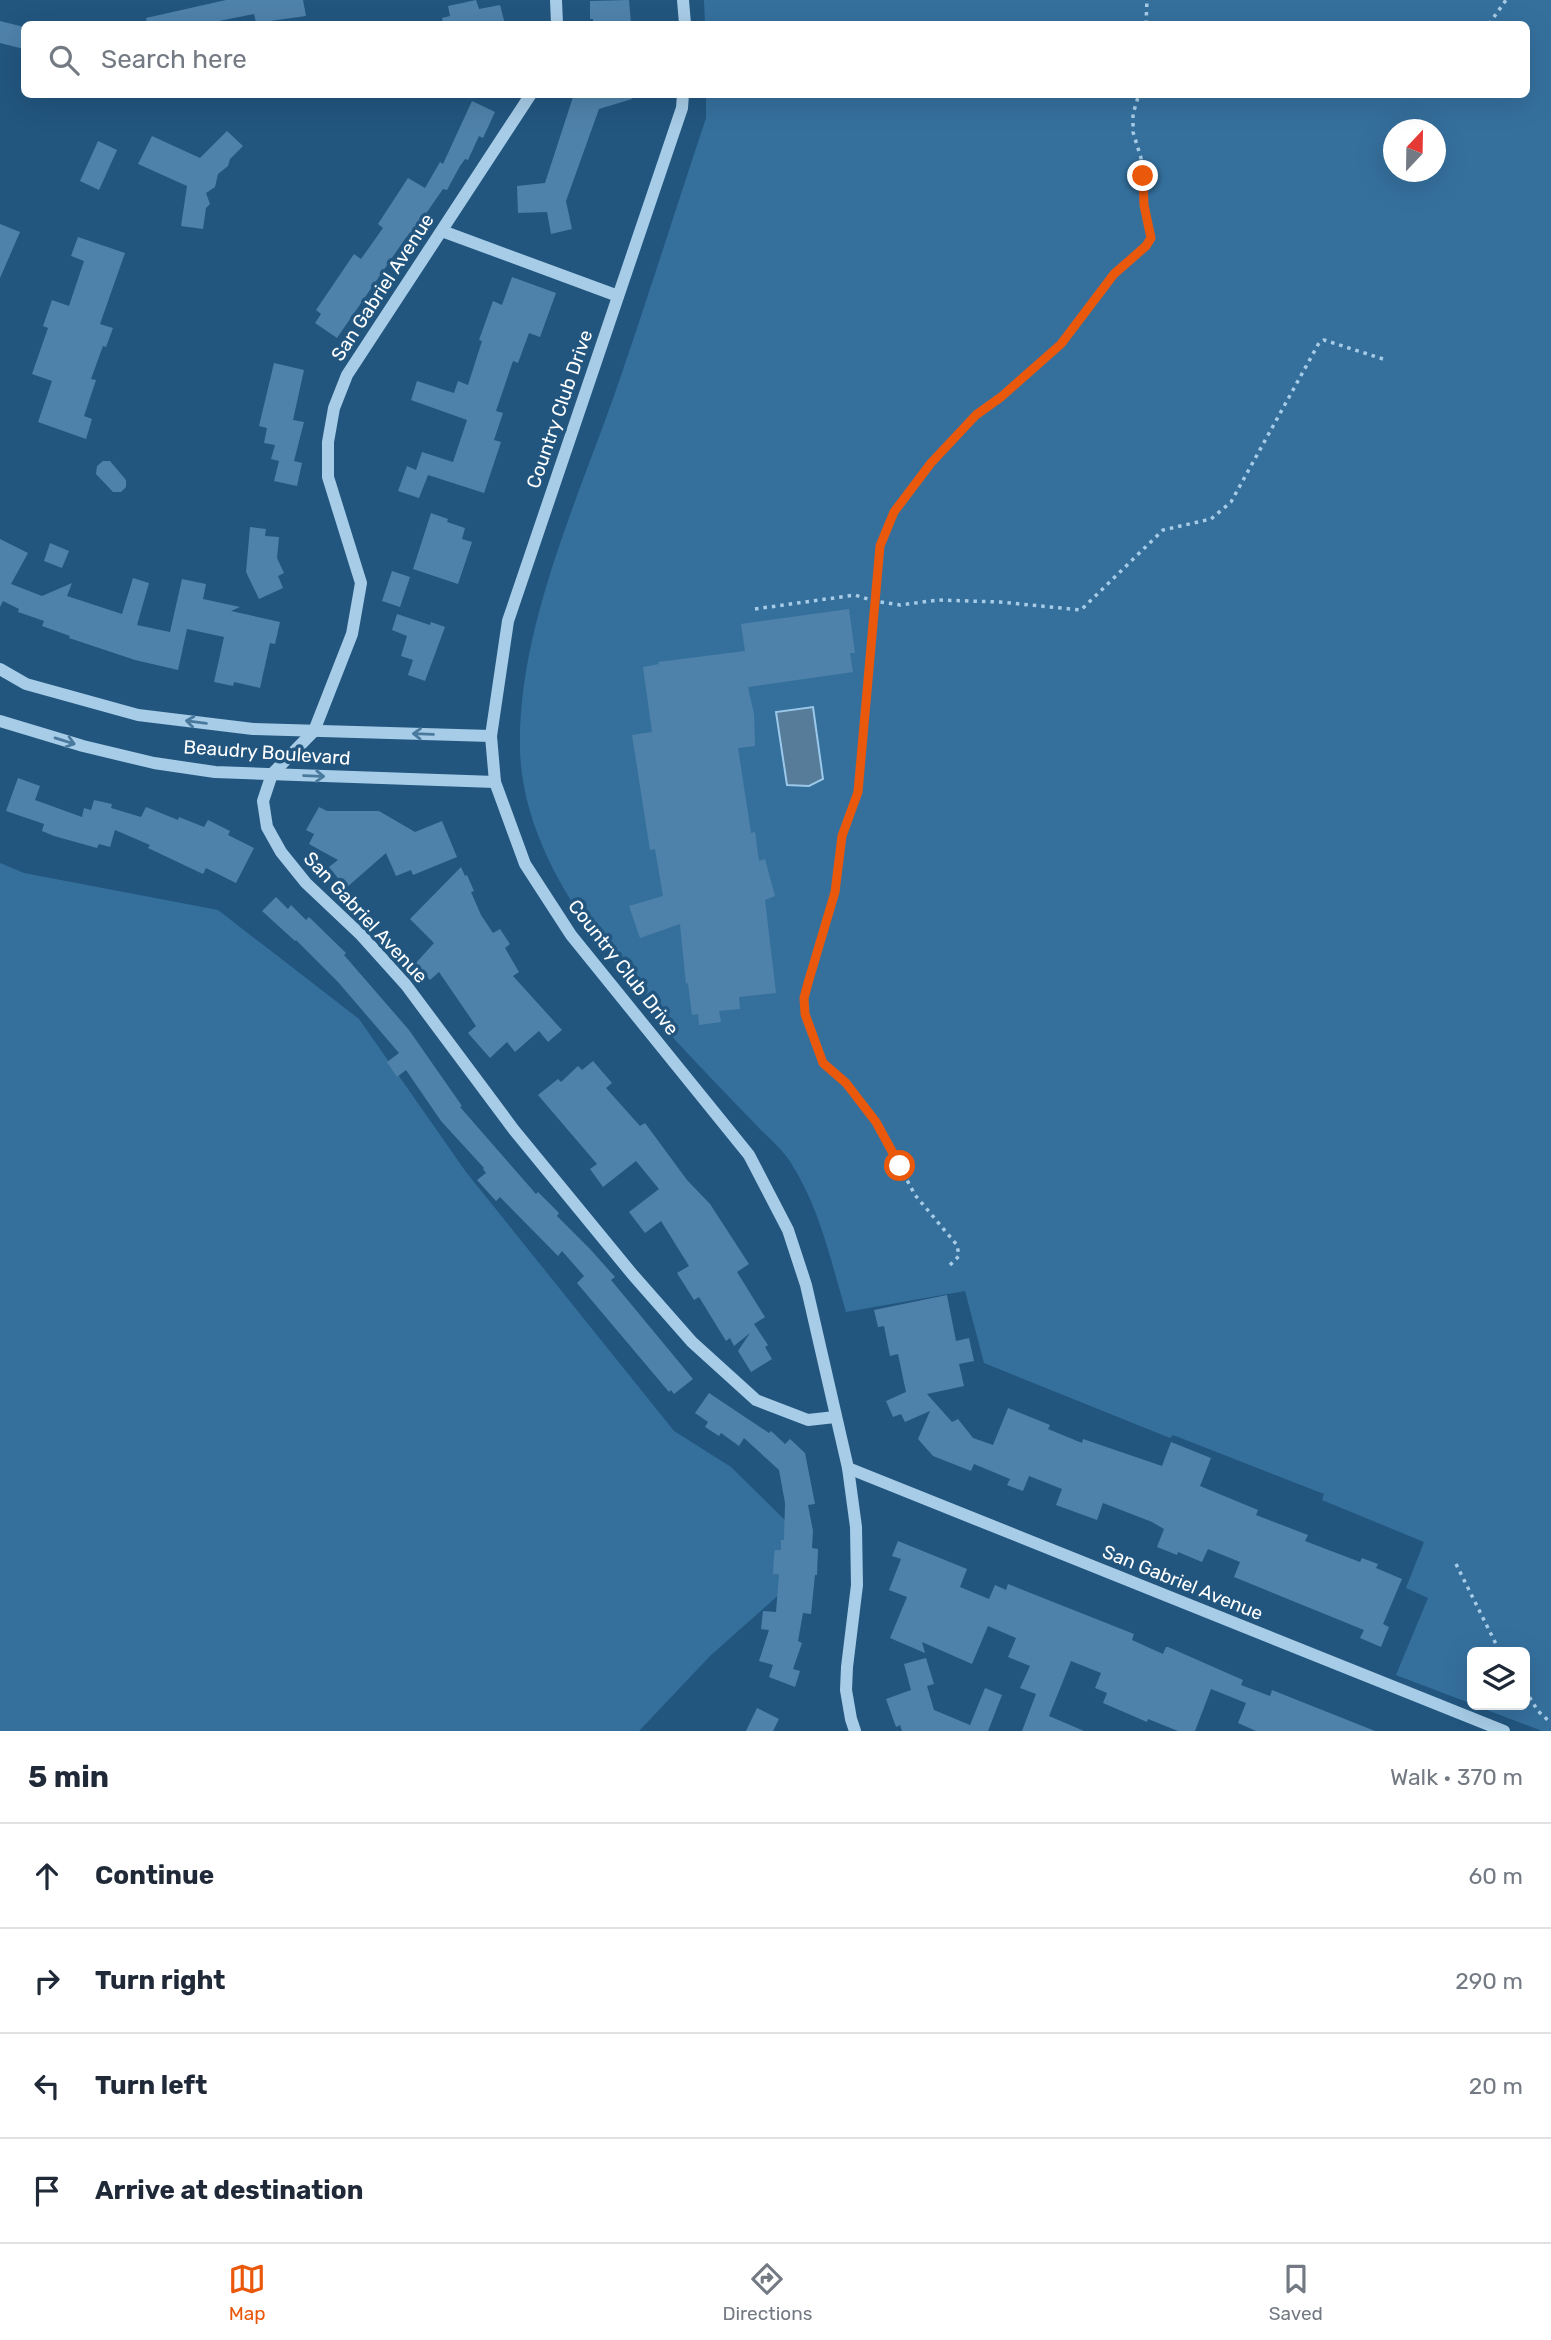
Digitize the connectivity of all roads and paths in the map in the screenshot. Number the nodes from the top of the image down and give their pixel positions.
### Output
1 (556, 0) edge
2 (683, 0) edge
3 (1147, 0) edge
4 (1506, 0) edge
5 (558, 21) edge
6 (685, 21) edge
7 (1146, 21) edge
8 (1491, 21) edge
9 (528, 98) edge
10 (683, 98) edge
11 (1138, 98) edge
12 (442, 232) junction
13 (618, 296) junction
14 (1383, 359) dead end
15 (874, 601) junction
16 (755, 609) dead end
17 (0, 669) edge
18 (0, 721) edge
19 (314, 731) junction
20 (491, 736) junction
21 (272, 774) junction
22 (495, 782) junction
23 (950, 1265) dead end
24 (835, 1417) junction
25 (848, 1468) junction
26 (1456, 1564) dead end
27 (1498, 1647) edge
28 (1530, 1698) edge
29 (1551, 1723) edge
30 (855, 1731) edge
31 (1504, 1731) edge

1 - 5 street
2 - 6 street
3 - 7 path
4 - 8 path
9 - 12 street, San Gabriel Avenue
10 - 13 street, Country Club Drive
11 - 15 path
12 - 13 street
12 - 19 street, San Gabriel Avenue
13 - 20 street, Country Club Drive
14 - 15 path
15 - 16 path
15 - 23 path
19 -> 17 street, Beaudry Boulevard
18 -> 21 street, Beaudry Boulevard
20 -> 19 street, Beaudry Boulevard
19 - 21 street, San Gabriel Avenue
20 - 22 street, Country Club Drive
21 -> 22 street, Beaudry Boulevard
21 - 24 street, San Gabriel Avenue
22 - 24 street, Country Club Drive
24 - 25 street, Country Club Drive
25 - 30 street, Country Club Drive
25 - 31 street, San Gabriel Avenue
26 - 27 path
28 - 29 path

